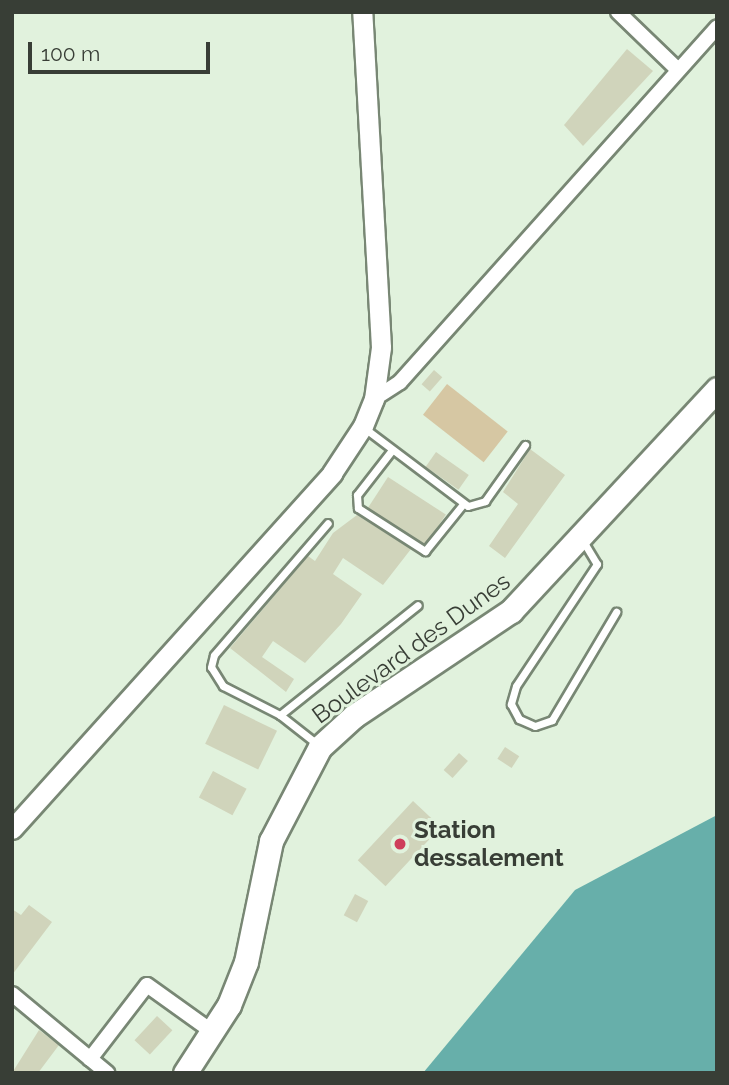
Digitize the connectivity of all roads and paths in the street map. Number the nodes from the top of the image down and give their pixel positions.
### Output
1 (362, 12) edge
2 (618, 12) edge
3 (717, 27) edge
4 (678, 70) junction
5 (717, 389) edge
6 (374, 399) junction
7 (363, 426) junction
8 (525, 445) dead end
9 (392, 450) junction
10 (463, 504) junction
11 (328, 523) dead end
12 (583, 540) junction
13 (418, 604) dead end
14 (616, 612) dead end
15 (280, 715) junction
16 (320, 747) junction
17 (16, 816) edge
18 (12, 994) edge
19 (214, 1033) junction
20 (90, 1059) junction
21 (107, 1073) edge
22 (185, 1073) edge

1 - 6 main road
2 - 4 street
3 - 4 street
4 - 6 street
5 - 12 main road, Boulevard des Dunes
6 - 7 main road
7 - 9 lane
7 - 17 main road
8 - 10 lane
9 - 10 lane
9 - 10 lane
11 - 15 lane
12 - 14 lane
12 - 16 main road, Boulevard des Dunes
13 - 15 lane
15 - 16 lane
16 - 19 main road, Boulevard des Dunes
18 - 20 street
19 - 20 street
19 - 22 main road, Boulevard des Dunes
20 - 21 street

